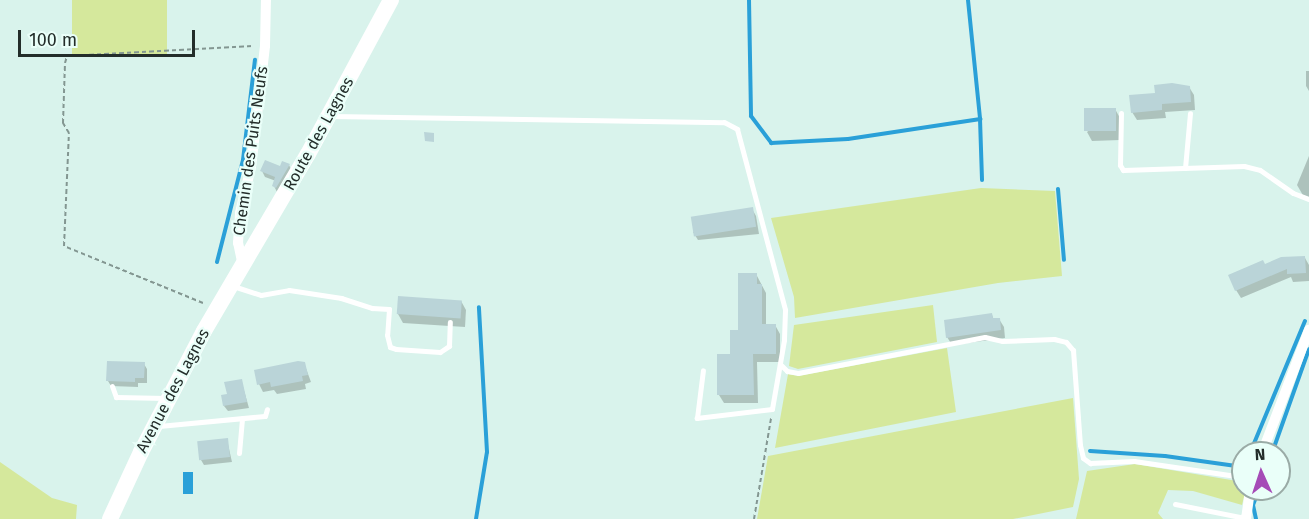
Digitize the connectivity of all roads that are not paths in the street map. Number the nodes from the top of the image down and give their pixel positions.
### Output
1 (266, 0) edge
2 (391, 0) edge
3 (1121, 113) dead end
4 (1190, 113) dead end
5 (329, 116) junction
6 (1185, 168) junction
7 (1309, 199) edge
8 (243, 266) junction
9 (232, 285) junction
10 (450, 322) dead end
11 (1309, 330) edge
12 (780, 364) junction
13 (703, 370) dead end
14 (112, 386) dead end
15 (169, 398) junction
16 (267, 409) dead end
17 (242, 418) junction
18 (154, 426) junction
19 (1267, 441) edge
20 (239, 453) dead end
21 (1231, 475) edge
22 (1248, 501) edge
23 (1174, 504) dead end
24 (1246, 517) edge
25 (110, 519) edge

1 - 8 street, Chemin des Puits Neufs
2 - 5 street, Route des Lagnes
3 - 6 lane
4 - 6 lane
5 - 8 street, Route des Lagnes
5 - 12 lane
6 - 7 lane
8 - 9 street, Avenue des Lagnes
9 - 10 lane
9 - 15 street, Avenue des Lagnes
11 - 19 street
12 - 13 lane
12 - 21 lane
14 - 15 lane
15 - 18 street, Avenue des Lagnes
16 - 17 lane
17 - 18 lane
17 - 20 lane
18 - 25 street, Avenue des Lagnes
22 - 24 street
23 - 24 lane

